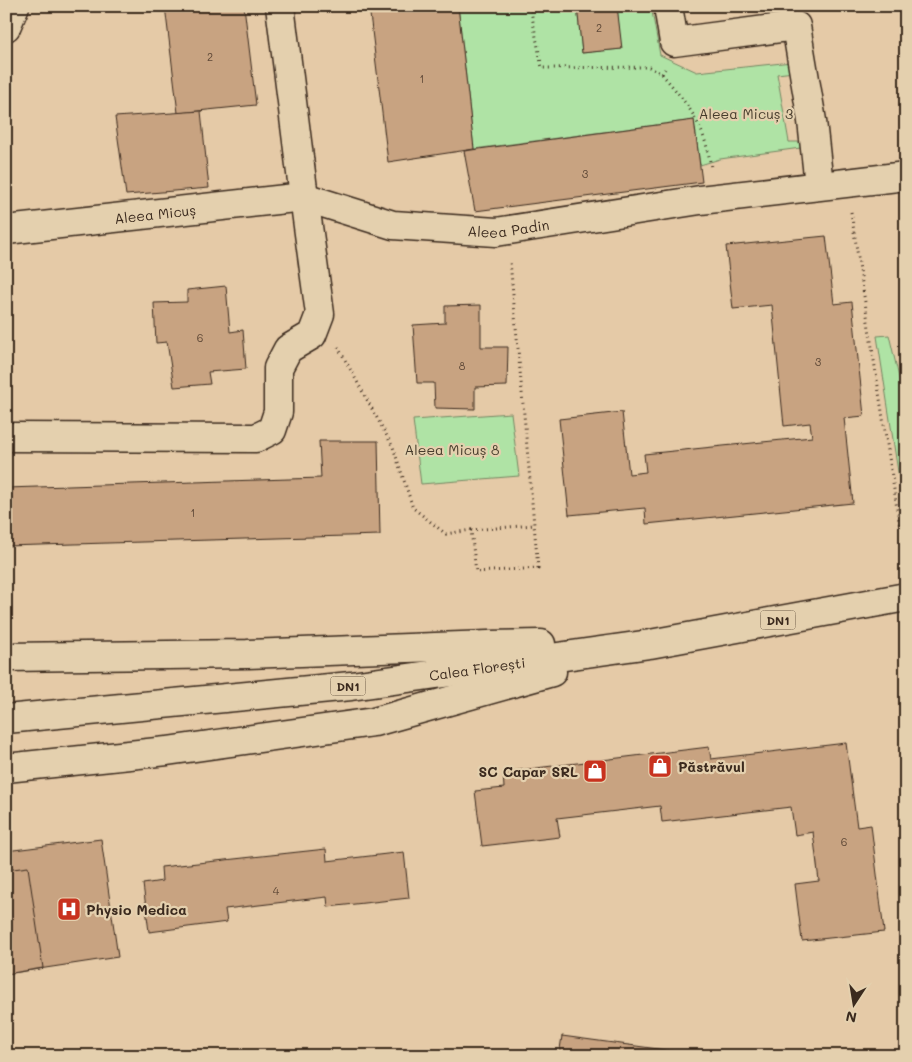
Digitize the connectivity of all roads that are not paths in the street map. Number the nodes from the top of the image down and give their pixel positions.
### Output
1 (15, 6) edge
2 (280, 6) edge
3 (668, 6) edge
4 (6, 27) edge
5 (906, 176) edge
6 (819, 185) junction
7 (304, 197) junction
8 (6, 230) edge
9 (6, 437) edge
10 (906, 597) edge
11 (650, 644) junction
12 (6, 657) edge
13 (6, 719) edge
14 (6, 768) edge

1 - 4 main road
2 - 7 main road
3 - 6 main road
5 - 6 main road, Aleea Padin
6 - 7 main road, Aleea Padin
7 - 8 main road, Aleea Micuș
7 - 9 main road
10 - 11 main road, Calea Florești / DN1
11 - 12 main road
11 - 13 main road, Calea Florești / DN1
11 - 14 main road

